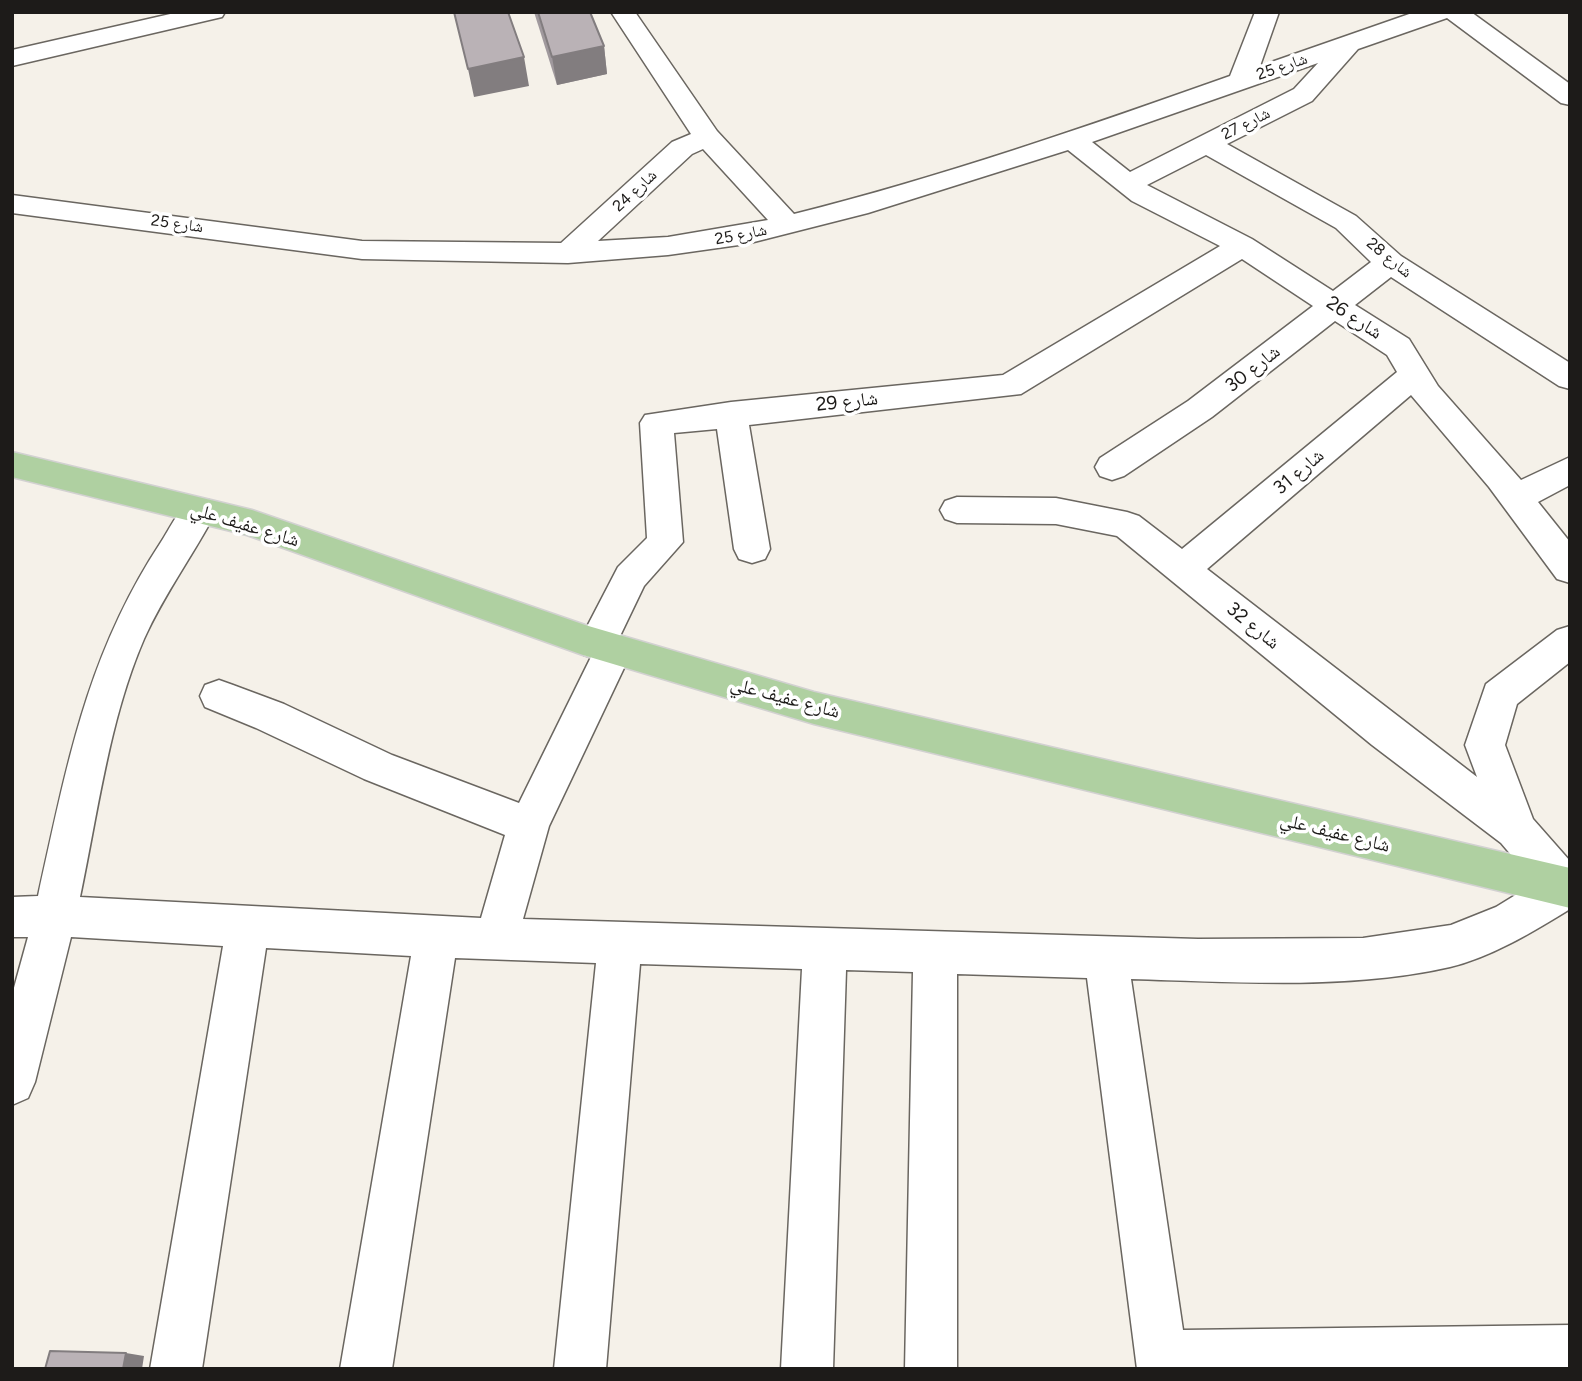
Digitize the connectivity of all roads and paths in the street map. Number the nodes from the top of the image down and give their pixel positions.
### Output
1 (212, 12) edge
2 (623, 12) edge
3 (1266, 12) edge
4 (1439, 12) edge
5 (1455, 12) edge
6 (1349, 44) junction
7 (12, 58) edge
8 (1241, 82) junction
9 (1570, 97) edge
10 (707, 137) junction
11 (1072, 140) junction
12 (1206, 144) junction
13 (1128, 184) junction
14 (12, 204) edge
15 (788, 225) junction
16 (1242, 246) junction
17 (568, 253) junction
18 (1390, 263) junction
19 (1334, 306) junction
20 (1415, 375) junction
21 (1570, 378) edge
22 (731, 414) junction
23 (12, 464) edge
24 (1112, 467) dead end
25 (1570, 469) edge
26 (1516, 498) junction
27 (201, 510) junction
28 (957, 510) dead end
29 (752, 550) dead end
30 (1182, 569) junction
31 (1570, 569) edge
32 (606, 647) junction
33 (1566, 648) edge
34 (219, 696) dead end
35 (529, 825) junction
36 (1516, 830) junction
37 (1568, 888) edge
38 (55, 916) junction
39 (12, 917) edge
40 (248, 927) junction
41 (436, 937) junction
42 (496, 939) junction
43 (620, 942) junction
44 (825, 947) junction
45 (935, 950) junction
46 (1106, 956) junction
47 (12, 1082) edge
48 (1570, 1351) edge
49 (1162, 1362) edge
50 (1350, 1362) edge
51 (176, 1369) edge
52 (366, 1369) edge
53 (580, 1369) edge
54 (807, 1369) edge
55 (931, 1369) edge

1 - 7 street
2 - 10 street
3 - 8 street
4 - 6 street, شارع 25
5 - 9 street
6 - 8 street, شارع 25
6 - 12 street, شارع 27
8 - 11 street, شارع 25
10 - 15 street
10 - 17 street, شارع 24
11 - 13 street, شارع 26
11 - 15 street, شارع 25
12 - 13 street, شارع 27
12 - 18 street, شارع 28
13 - 16 street, شارع 26
14 - 17 street, شارع 25
15 - 17 street, شارع 25
16 - 19 street, شارع 26
16 - 22 street, شارع 29
18 - 19 street, شارع 30
18 - 21 street, شارع 28
19 - 20 street, شارع 26
19 - 24 street, شارع 30
20 - 26 street, شارع 26
20 - 30 street, شارع 31
22 - 29 street
22 - 32 street, شارع 29
23 - 27 main road, شارع عفيف علي
25 - 26 street
26 - 31 street, شارع 26
27 - 32 main road, شارع عفيف علي
27 - 38 street
28 - 30 street, شارع 32
30 - 36 street, شارع 32
32 - 35 street
32 - 37 main road, شارع عفيف علي
33 - 36 street
34 - 35 street
35 - 42 street
36 - 37 street
37 - 46 street
38 - 39 street
38 - 40 street
38 - 47 street
40 - 41 street
40 - 51 street
41 - 42 street
41 - 52 street
42 - 43 street
43 - 44 street
43 - 53 street
44 - 45 street
44 - 54 street
45 - 46 street
45 - 55 street
46 - 49 street
48 - 50 street
49 - 50 street

